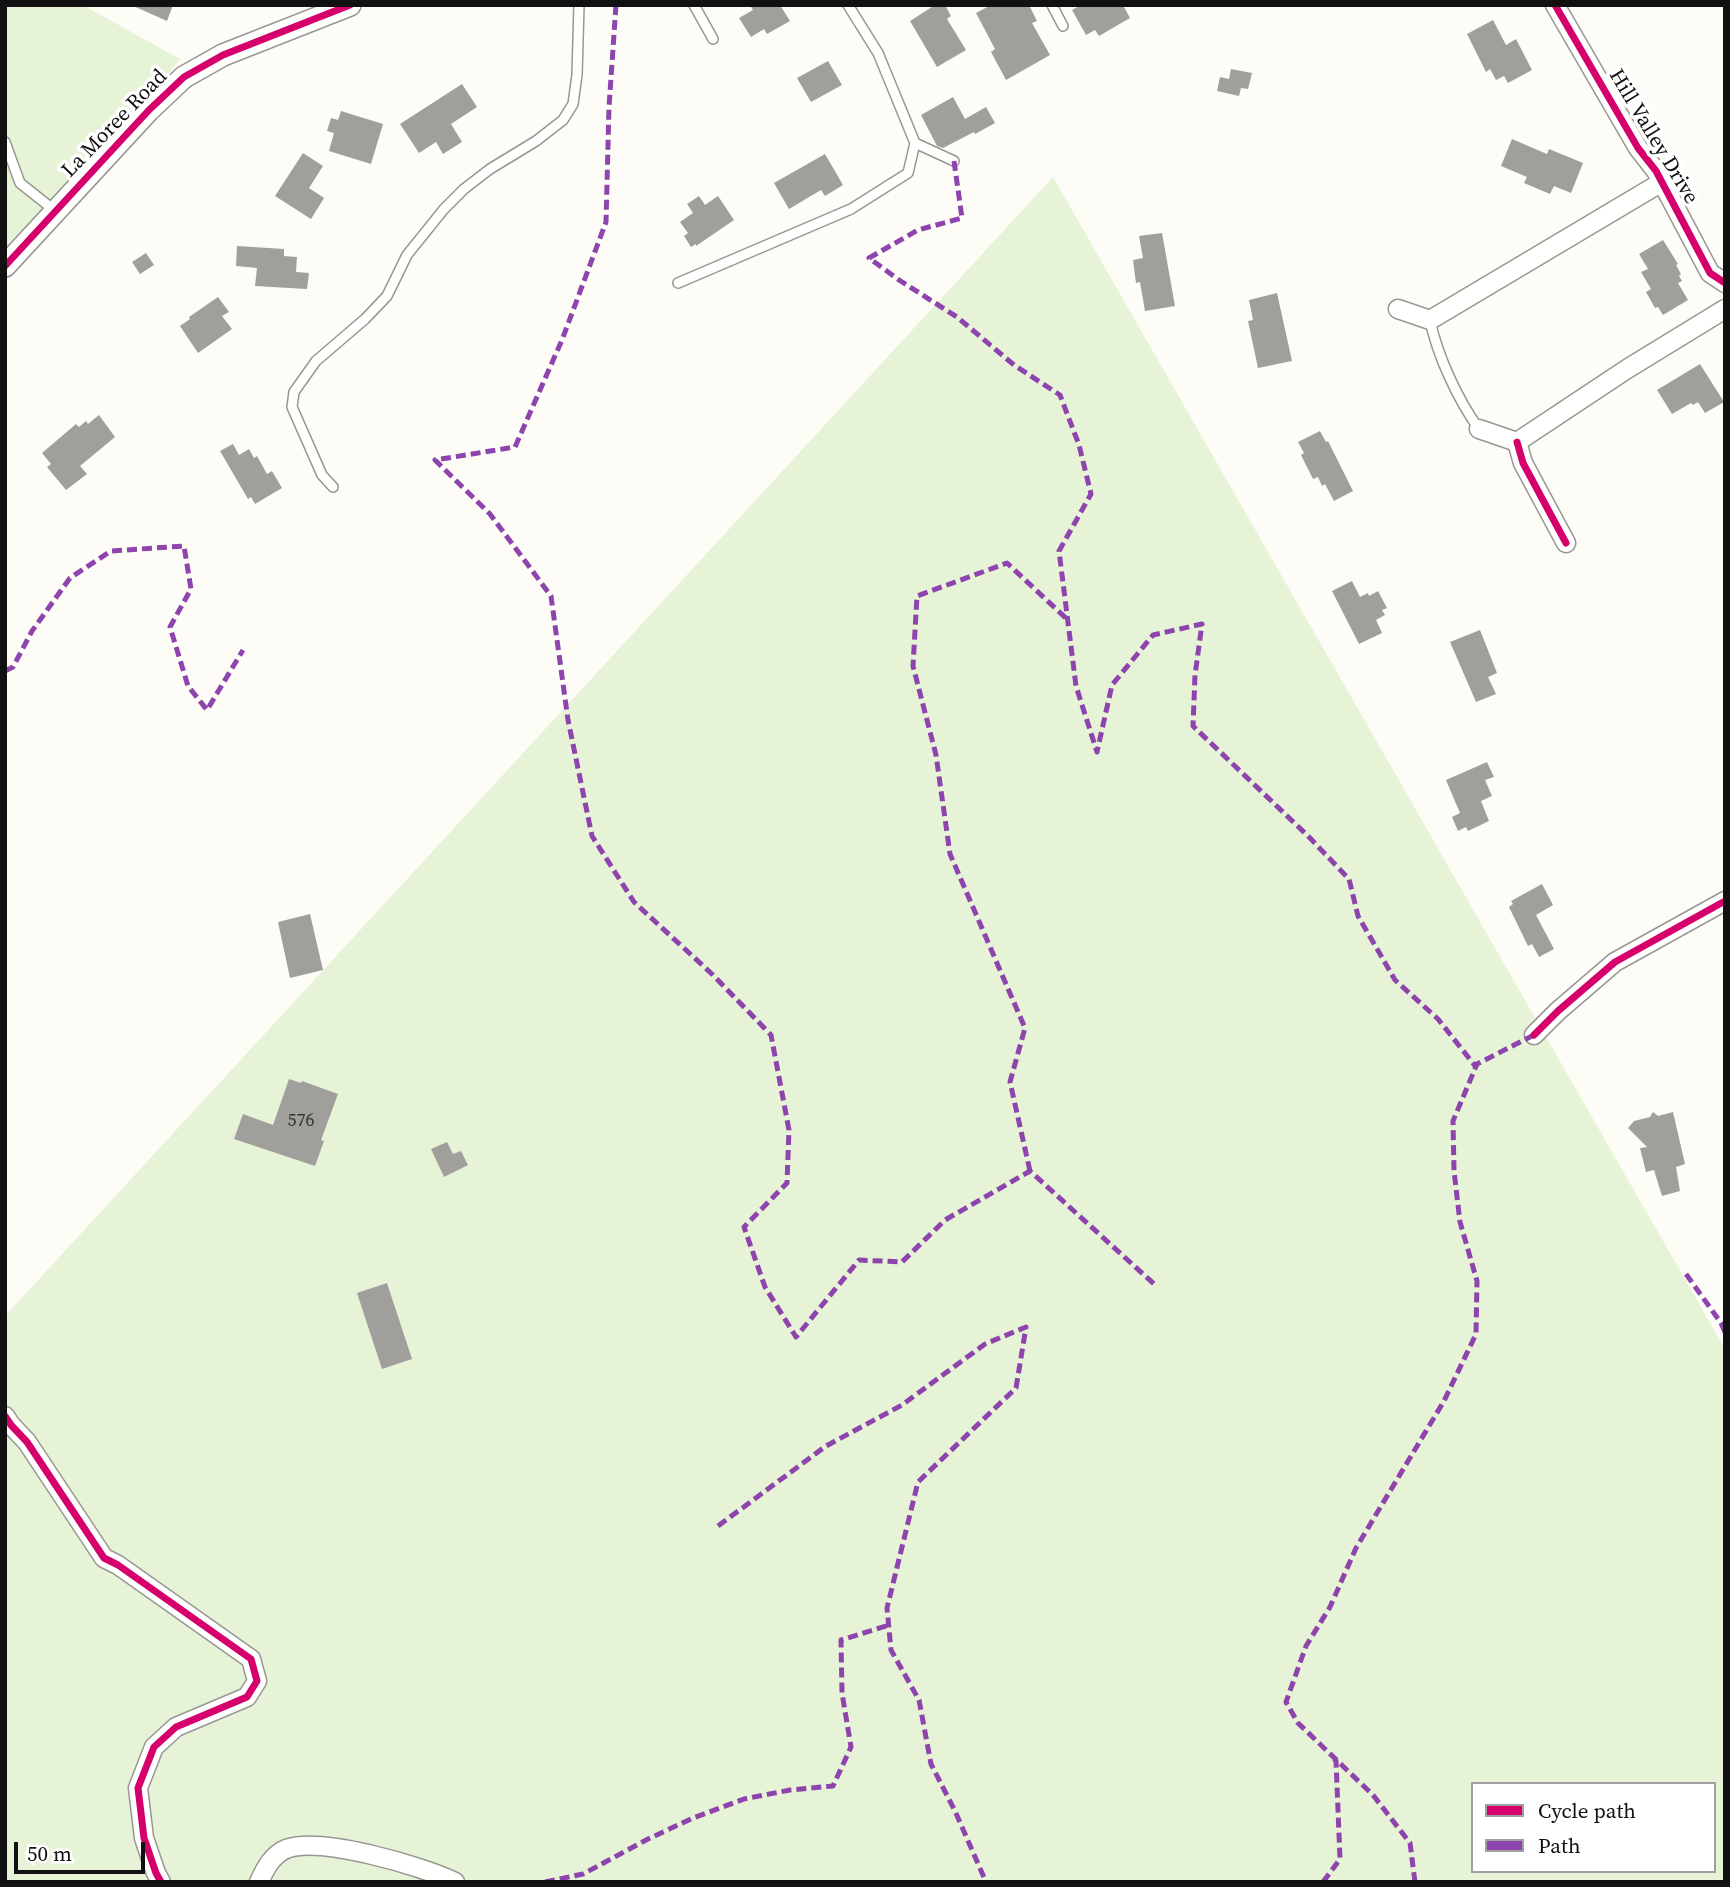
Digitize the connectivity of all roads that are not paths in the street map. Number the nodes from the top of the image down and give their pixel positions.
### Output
1 (350, 5) edge
2 (579, 5) edge
3 (694, 5) edge
4 (848, 5) edge
5 (1052, 5) edge
6 (1555, 5) edge
7 (1063, 26) dead end
8 (713, 39) dead end
9 (5, 142) edge
10 (915, 143) junction
11 (954, 161) dead end
12 (1662, 182) junction
13 (55, 211) junction
14 (5, 266) edge
15 (678, 283) dead end
16 (1725, 283) edge
17 (1398, 309) dead end
18 (1725, 309) edge
19 (1430, 320) junction
20 (1479, 429) joint
21 (1517, 442) junction
22 (333, 488) dead end
23 (1566, 542) dead end
24 (1725, 901) edge
25 (1534, 1035) dead end
26 (5, 1416) edge
27 (161, 1882) edge
28 (259, 1882) edge
29 (455, 1882) edge

1 - 13 street, La Moree Road
2 - 22 lane
3 - 8 lane
4 - 10 lane
5 - 7 lane
6 - 12 street, Hill Valley Drive
9 - 13 lane
10 - 11 lane
10 - 15 lane
12 - 16 street, Hill Valley Drive
12 - 19 street
13 - 14 street, La Moree Road
17 - 19 street
18 - 21 street
19 - 20 lane
20 - 21 street
21 - 23 street
24 - 25 street
26 - 27 street
28 - 29 street

